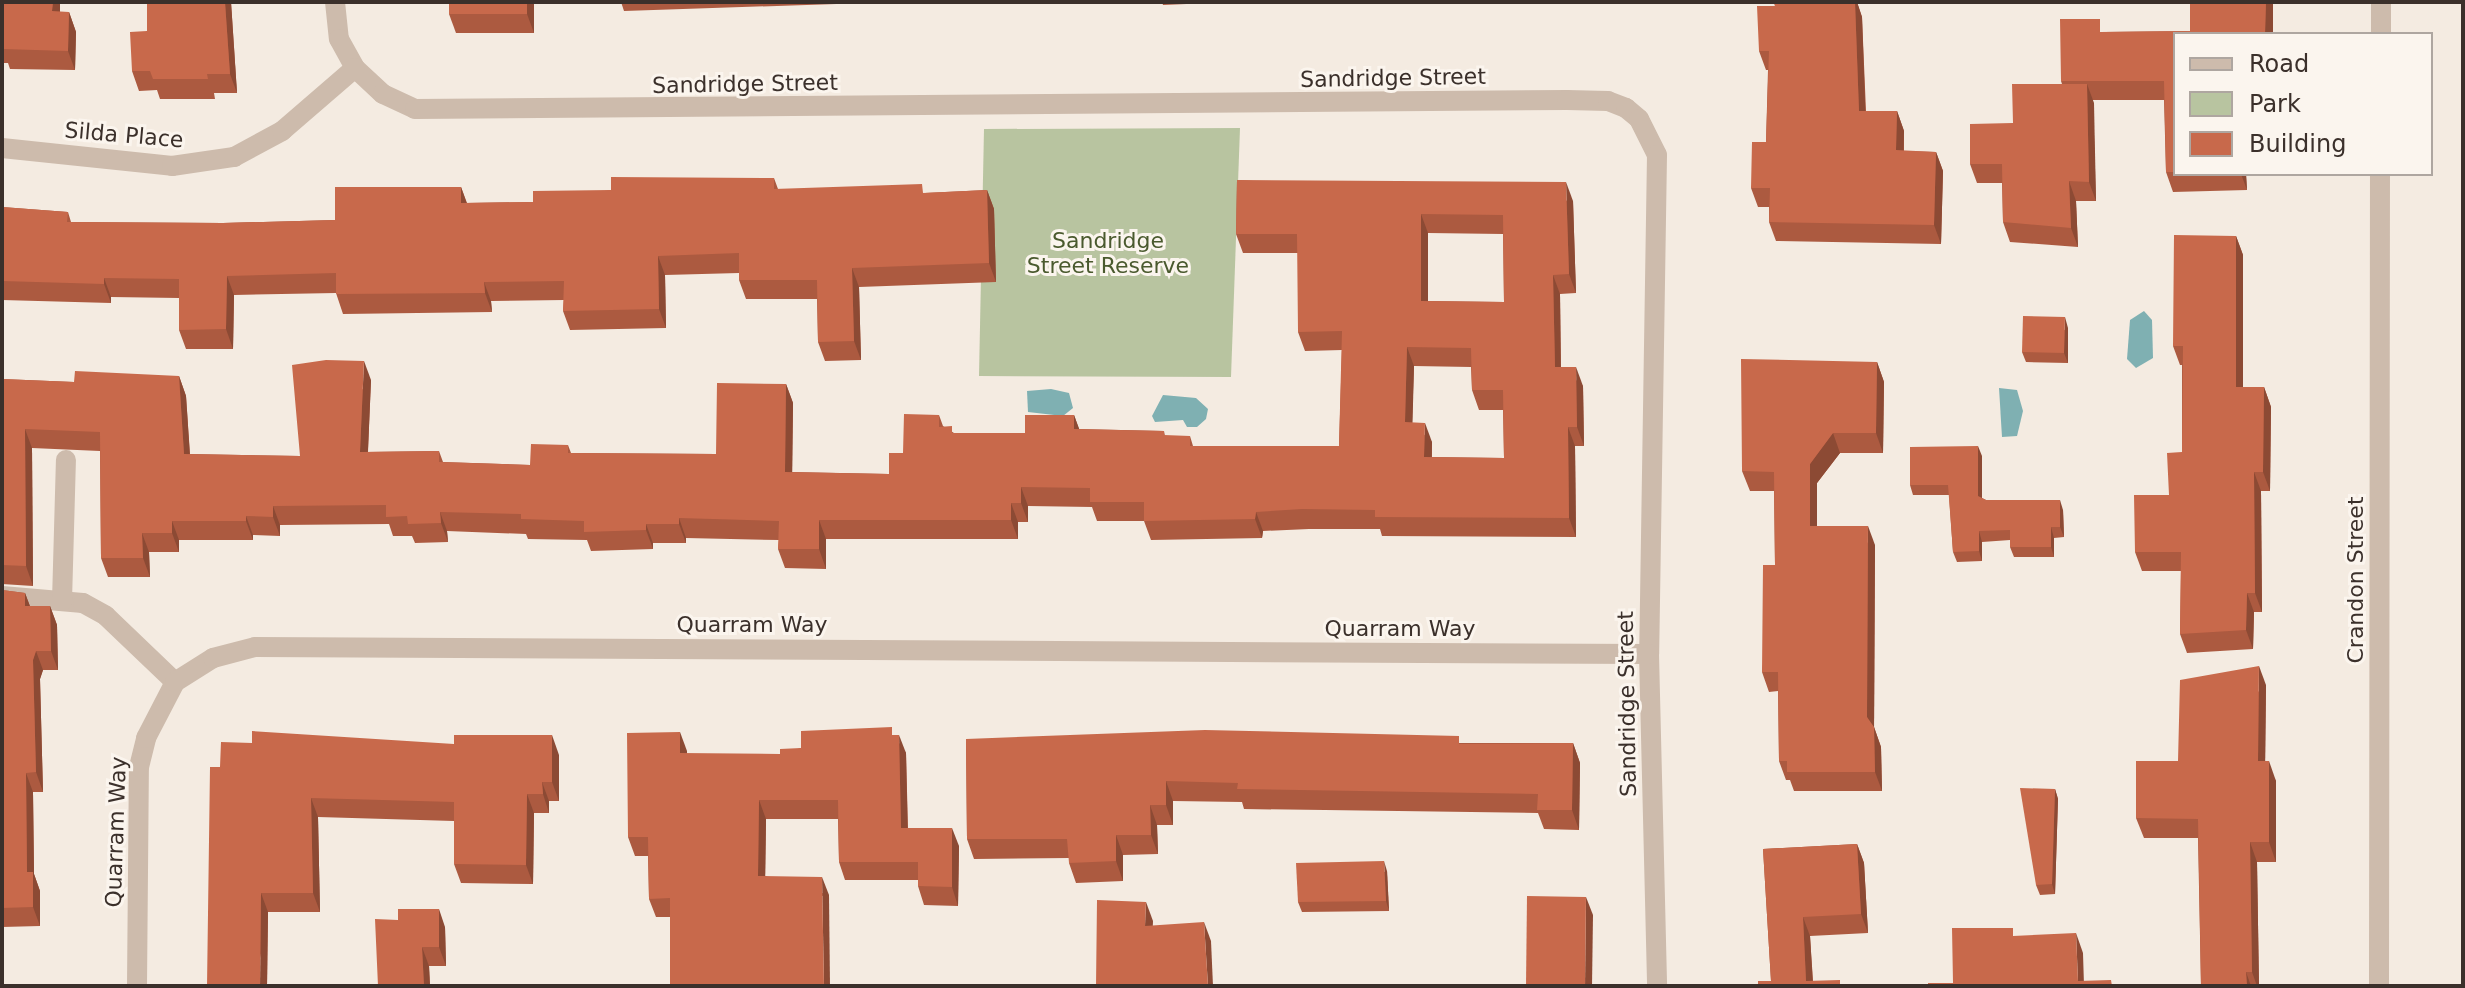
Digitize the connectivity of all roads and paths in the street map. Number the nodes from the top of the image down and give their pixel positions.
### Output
1 (335, 2) edge
2 (2381, 2) edge
3 (2381, 32) edge
4 (355, 68) junction
5 (2, 148) edge
6 (2380, 176) edge
7 (66, 460) dead end
8 (2, 596) edge
9 (62, 601) junction
10 (1649, 654) junction
11 (175, 682) junction
12 (137, 986) edge
13 (1657, 986) edge
14 (2379, 986) edge

1 - 4 street, Sandridge Street
2 - 3 street
4 - 5 street, Silda Place
4 - 10 street, Sandridge Street
6 - 14 street, Crandon Street
7 - 9 street
8 - 9 street
9 - 11 street
10 - 11 street, Quarram Way
10 - 13 street, Sandridge Street
11 - 12 street, Quarram Way

